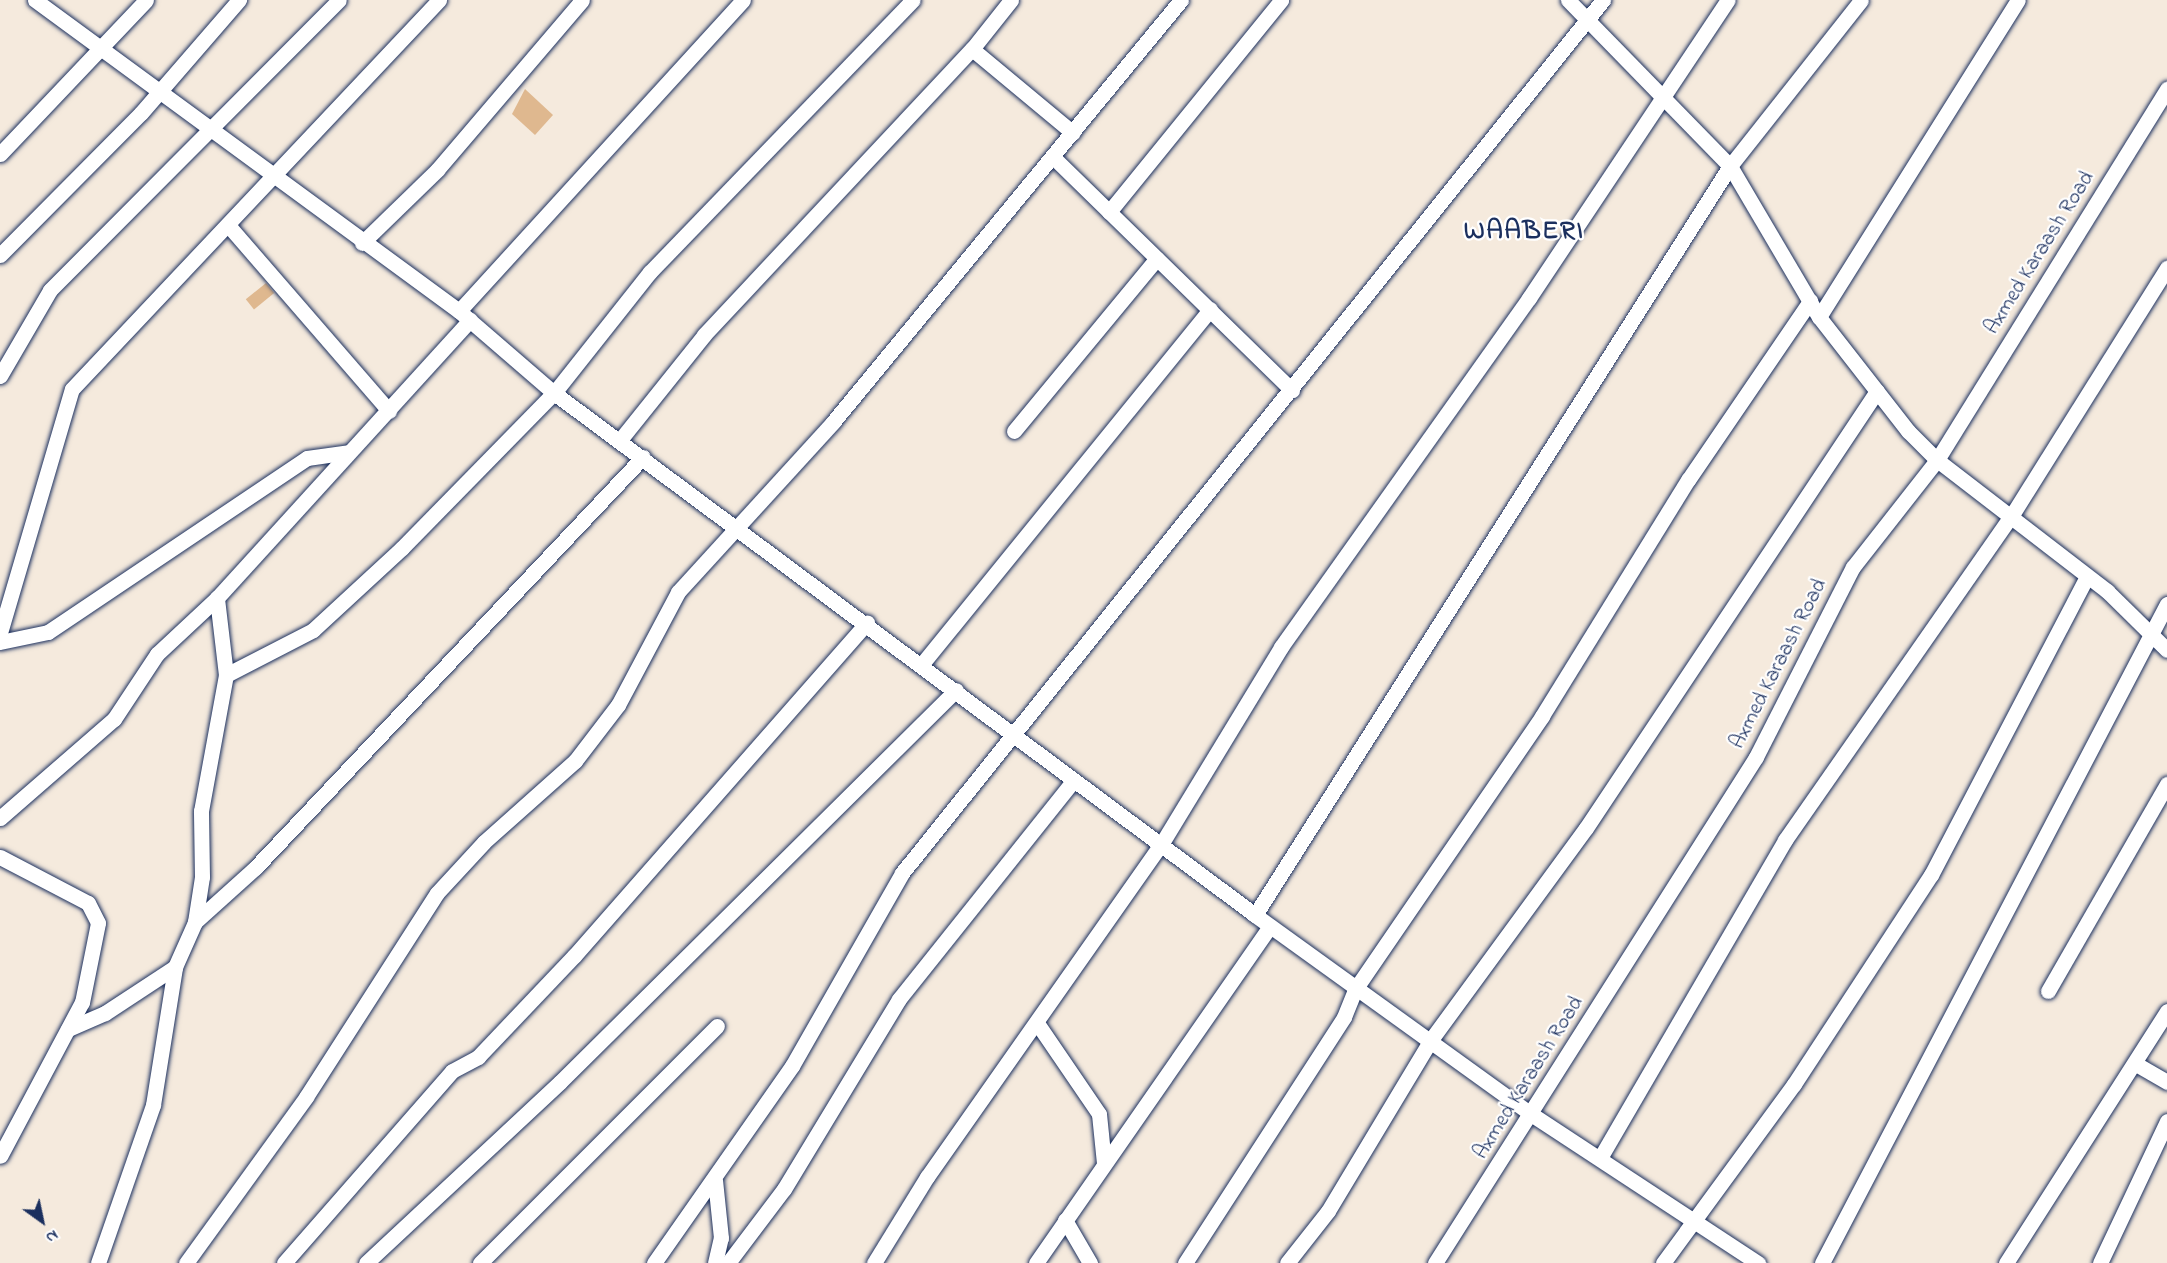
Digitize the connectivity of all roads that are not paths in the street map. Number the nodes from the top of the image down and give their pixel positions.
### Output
1 (35, 0) edge
2 (146, 0) edge
3 (239, 0) edge
4 (339, 0) edge
5 (439, 0) edge
6 (582, 0) edge
7 (743, 0) edge
8 (913, 0) edge
9 (1011, 0) edge
10 (1181, 0) edge
11 (1281, 0) edge
12 (1568, 0) edge
13 (1603, 0) edge
14 (1728, 0) edge
15 (1861, 0) edge
16 (2018, 0) edge
17 (1589, 17) junction
18 (100, 48) junction
19 (972, 49) junction
20 (2167, 89) edge
21 (163, 90) junction
22 (1666, 98) junction
23 (212, 127) junction
24 (1073, 133) junction
25 (0, 154) edge
26 (1053, 157) junction
27 (1730, 166) junction
28 (274, 173) junction
29 (1110, 212) junction
30 (228, 225) junction
31 (363, 243) junction
32 (0, 255) edge
33 (1157, 258) junction
34 (2167, 268) edge
35 (1810, 301) junction
36 (1210, 309) junction
37 (464, 315) junction
38 (1819, 317) junction
39 (0, 376) edge
40 (1292, 390) junction
41 (1877, 391) junction
42 (554, 393) junction
43 (389, 411) junction
44 (1014, 431) dead end
45 (620, 440) junction
46 (349, 452) junction
47 (643, 457) junction
48 (1936, 460) junction
49 (2012, 515) junction
50 (740, 527) junction
51 (2087, 576) junction
52 (217, 598) junction
53 (2167, 604) edge
54 (867, 622) junction
55 (0, 633) edge
56 (2150, 633) junction
57 (0, 642) edge
58 (2167, 650) edge
59 (922, 664) junction
60 (226, 675) junction
61 (956, 690) junction
62 (1014, 732) junction
63 (1074, 780) junction
64 (2167, 784) edge
65 (0, 818) edge
66 (1162, 843) junction
67 (0, 857) edge
68 (1255, 915) junction
69 (195, 922) junction
70 (1270, 926) junction
71 (175, 967) junction
72 (1356, 988) junction
73 (2048, 991) dead end
74 (2167, 1011) edge
75 (1037, 1023) junction
76 (717, 1026) dead end
77 (68, 1029) junction
78 (1430, 1041) junction
79 (2136, 1064) junction
80 (2167, 1082) edge
81 (1531, 1114) junction
82 (2167, 1121) edge
83 (0, 1156) edge
84 (1600, 1158) junction
85 (1104, 1163) junction
86 (715, 1180) junction
87 (1065, 1220) junction
88 (1694, 1220) junction
89 (98, 1263) edge
90 (186, 1263) edge
91 (284, 1263) edge
92 (366, 1263) edge
93 (480, 1263) edge
94 (654, 1263) edge
95 (715, 1263) edge
96 (728, 1263) edge
97 (874, 1263) edge
98 (1036, 1263) edge
99 (1090, 1263) edge
100 (1185, 1263) edge
101 (1287, 1263) edge
102 (1435, 1263) edge
103 (1663, 1263) edge
104 (1758, 1263) edge
105 (1822, 1263) edge
106 (2006, 1263) edge
107 (2100, 1263) edge

1 - 18 street
2 - 18 street
3 - 21 street
4 - 23 street
5 - 28 street
6 - 31 street
7 - 37 street
8 - 42 street
9 - 19 street
10 - 24 street
11 - 29 street
12 - 17 street
13 - 17 street
14 - 22 street
15 - 27 street
16 - 38 street
17 - 22 street
17 - 40 street
18 - 21 street
18 - 25 street
19 - 24 street
19 - 45 street
20 - 48 street, Axmed Karaash Road
21 - 23 street
21 - 32 street
22 - 27 street
22 - 66 street
23 - 28 street
23 - 39 street
24 - 26 street
26 - 29 street
26 - 50 street
27 - 35 street
27 - 68 street
28 - 30 street
28 - 31 street
29 - 33 street
30 - 43 street
30 - 55 street
31 - 37 street
33 - 36 street
33 - 44 street
34 - 49 street
35 - 38 street
35 - 72 street
36 - 40 street
36 - 59 street
37 - 42 street
37 - 43 street
38 - 41 street
40 - 62 street
41 - 48 street
41 - 78 street
42 - 45 street
42 - 60 street
43 - 46 street
45 - 47 street
46 - 52 street
46 - 57 street
47 - 50 street
47 - 69 street
48 - 49 street
48 - 81 street, Axmed Karaash Road
49 - 51 street
49 - 84 street
50 - 54 street
50 - 90 street
51 - 56 street
51 - 88 street
52 - 60 street
52 - 65 street
53 - 56 street
54 - 59 street
54 - 91 street
56 - 58 street
56 - 105 street
59 - 61 street
60 - 69 street
61 - 62 street
61 - 92 street
62 - 63 street
62 - 86 street
63 - 66 street
63 - 96 street
64 - 73 street
66 - 68 street
66 - 75 street
67 - 77 street
68 - 70 street
69 - 71 street
70 - 72 street
70 - 85 street
71 - 77 street
71 - 89 street
72 - 78 street
72 - 100 street
74 - 79 street
75 - 85 street
75 - 97 street
76 - 93 street
77 - 83 street
78 - 81 street
78 - 101 street
79 - 80 street
79 - 106 street
81 - 84 street
81 - 102 street, Axmed Karaash Road
82 - 107 street
84 - 88 street
85 - 87 street
86 - 94 street
86 - 95 street
87 - 98 street
87 - 99 street
88 - 103 street
88 - 104 street

